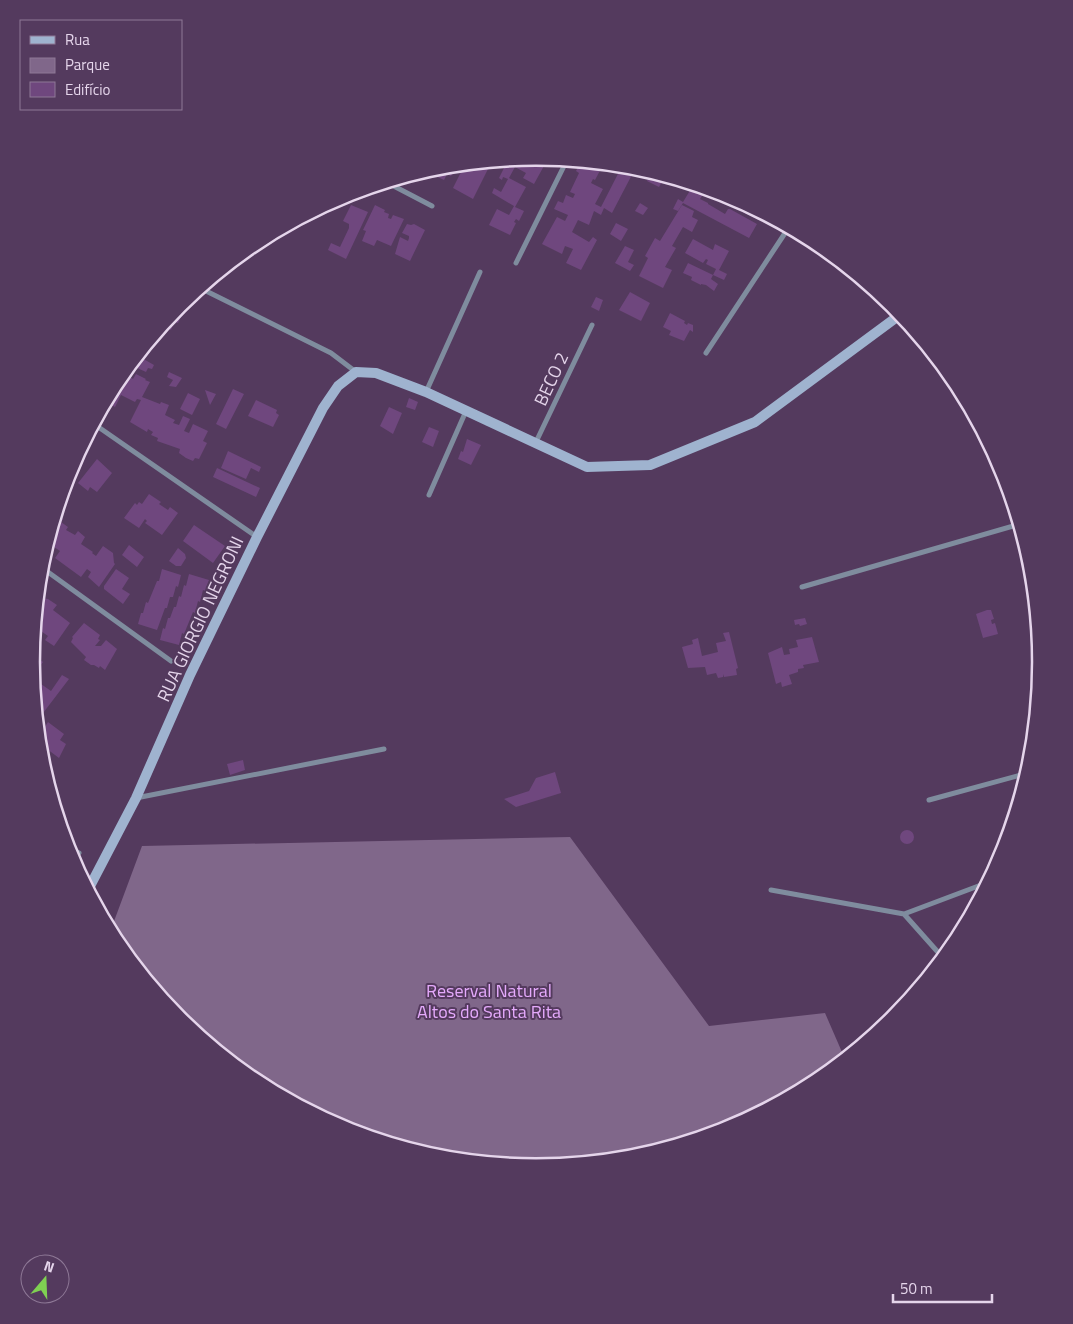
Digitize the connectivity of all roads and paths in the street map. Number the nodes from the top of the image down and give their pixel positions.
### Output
1 (565, 167) edge
2 (394, 186) edge
3 (432, 206) dead end
4 (786, 233) edge
5 (516, 263) dead end
6 (480, 272) dead end
7 (207, 291) edge
8 (895, 319) edge
9 (592, 325) dead end
10 (706, 353) dead end
11 (356, 372) junction
12 (426, 392) junction
13 (466, 411) junction
14 (99, 428) edge
15 (535, 444) junction
16 (429, 495) dead end
17 (1014, 526) edge
18 (257, 537) junction
19 (49, 572) edge
20 (802, 587) dead end
21 (171, 661) dead end
22 (384, 750) dead end
23 (1019, 775) edge
24 (136, 798) junction
25 (929, 800) dead end
26 (92, 883) edge
27 (980, 885) edge
28 (771, 890) dead end
29 (904, 914) junction
30 (939, 952) edge

1 - 5 street
2 - 3 street
4 - 10 street
6 - 12 street
7 - 11 street
8 - 15 street
9 - 15 street, BECO 2
11 - 12 street
11 - 18 street, RUA GIORGIO NEGRONI
12 - 13 street
13 - 15 street
13 - 16 street
14 - 18 street
17 - 20 street
18 - 24 street, RUA GIORGIO NEGRONI
19 - 21 street
22 - 24 street
23 - 25 street
24 - 26 street, RUA GIORGIO NEGRONI
27 - 29 street
28 - 29 street
29 - 30 street

